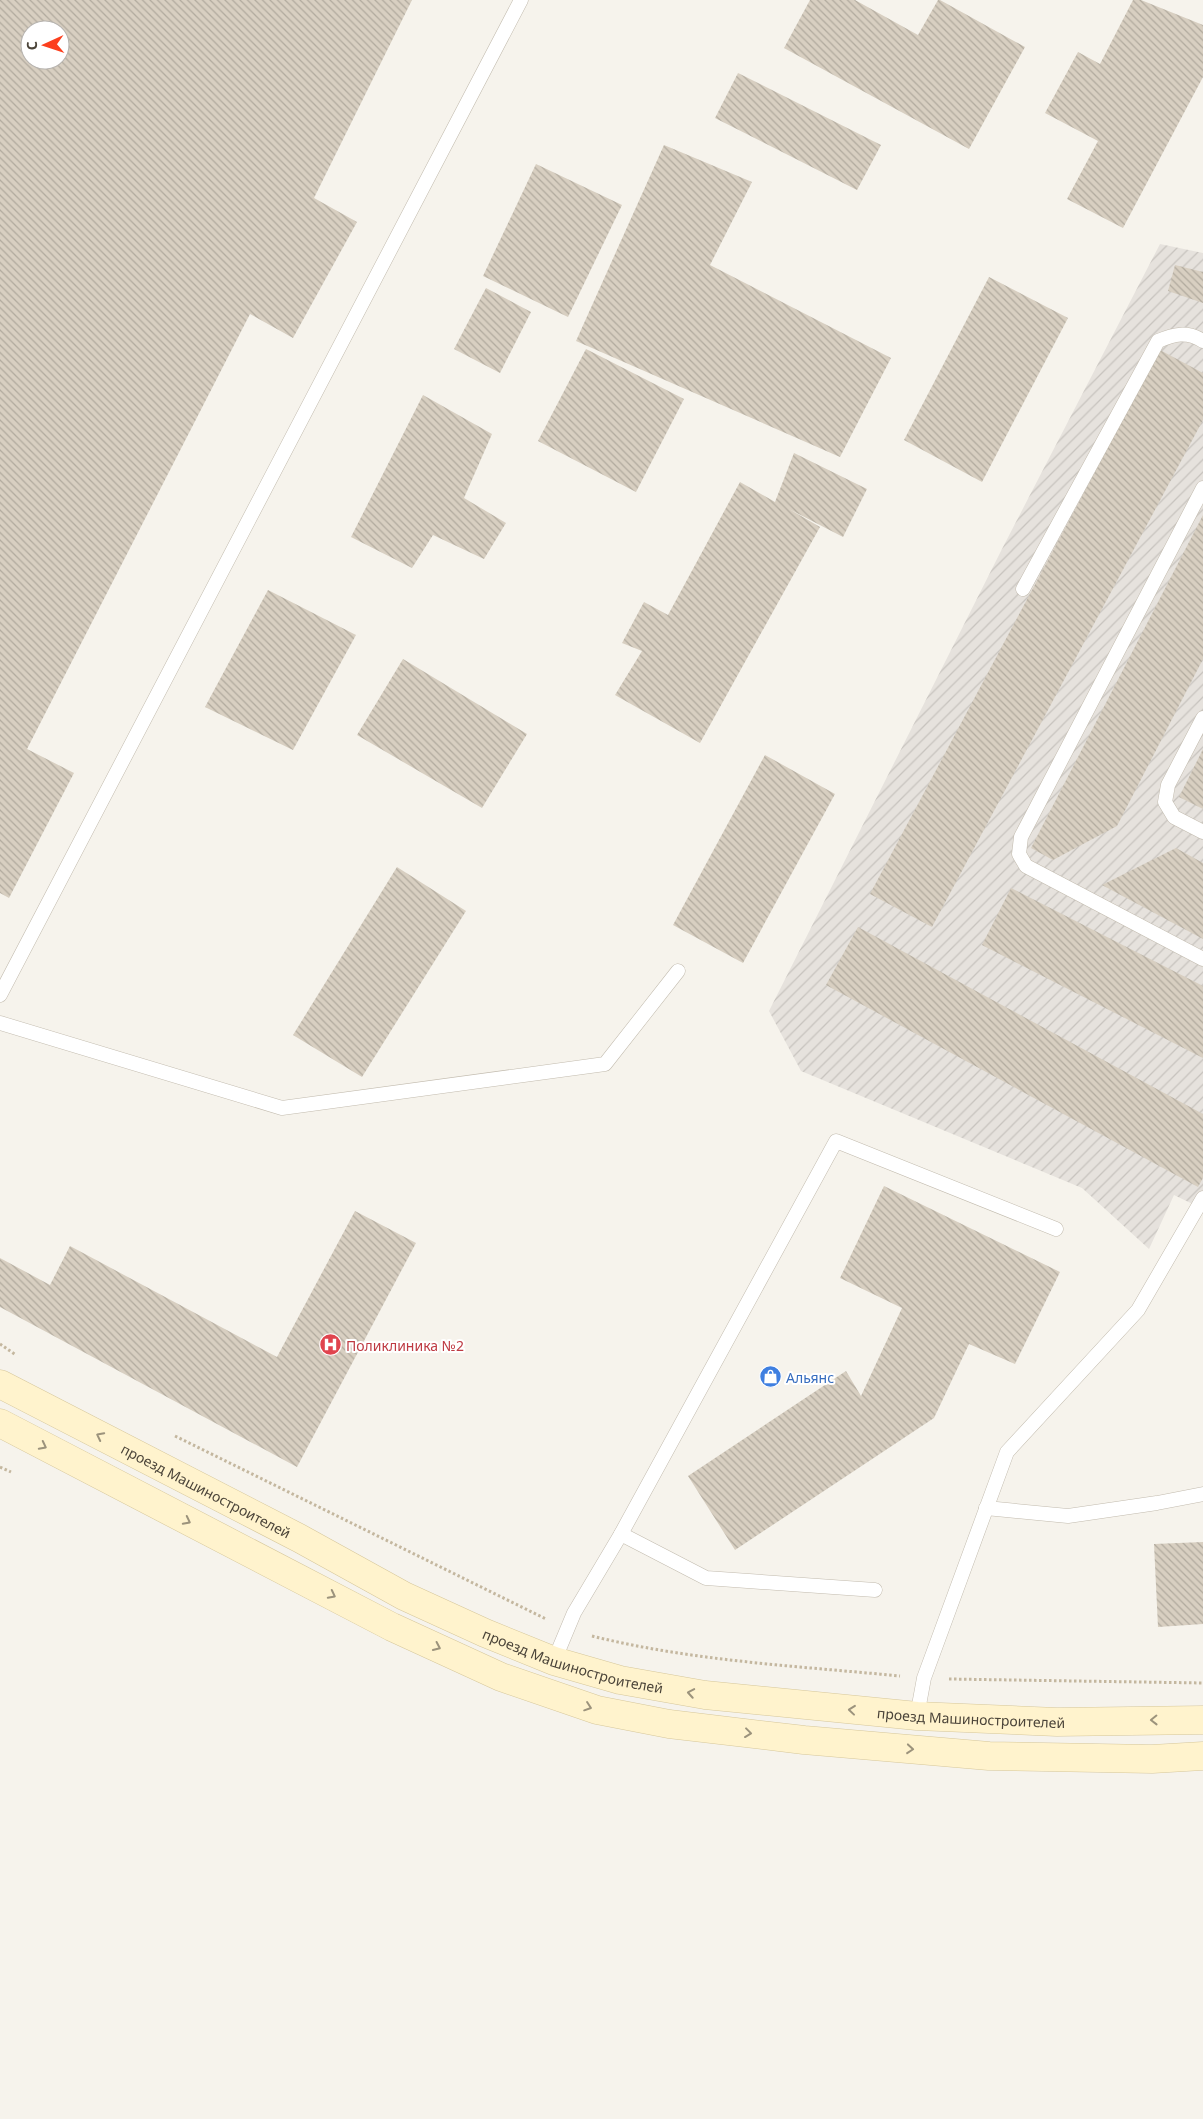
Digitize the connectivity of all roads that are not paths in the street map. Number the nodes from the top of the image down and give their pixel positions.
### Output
1 (522, 0) edge
2 (1203, 341) edge
3 (1203, 488) edge
4 (1023, 589) dead end
5 (1203, 718) edge
6 (1203, 832) edge
7 (1203, 959) edge
8 (678, 971) dead end
9 (0, 995) edge
10 (0, 1023) edge
11 (1203, 1198) edge
12 (1056, 1229) dead end
13 (0, 1384) edge
14 (0, 1423) edge
15 (1203, 1494) edge
16 (986, 1508) junction
17 (621, 1534) junction
18 (875, 1590) dead end
19 (554, 1661) junction
20 (917, 1716) junction
21 (1203, 1720) edge
22 (1203, 1756) edge

1 - 9 lane
2 - 4 lane
3 - 7 lane
5 - 6 lane
8 - 10 lane
11 - 16 lane
12 - 17 lane
19 -> 13 main road, проезд Машиностроителей
14 -> 22 main road
15 - 16 lane
16 - 20 lane
17 - 18 lane
17 - 19 lane
20 -> 19 main road, проезд Машиностроителей
21 -> 20 main road, проезд Машиностроителей

